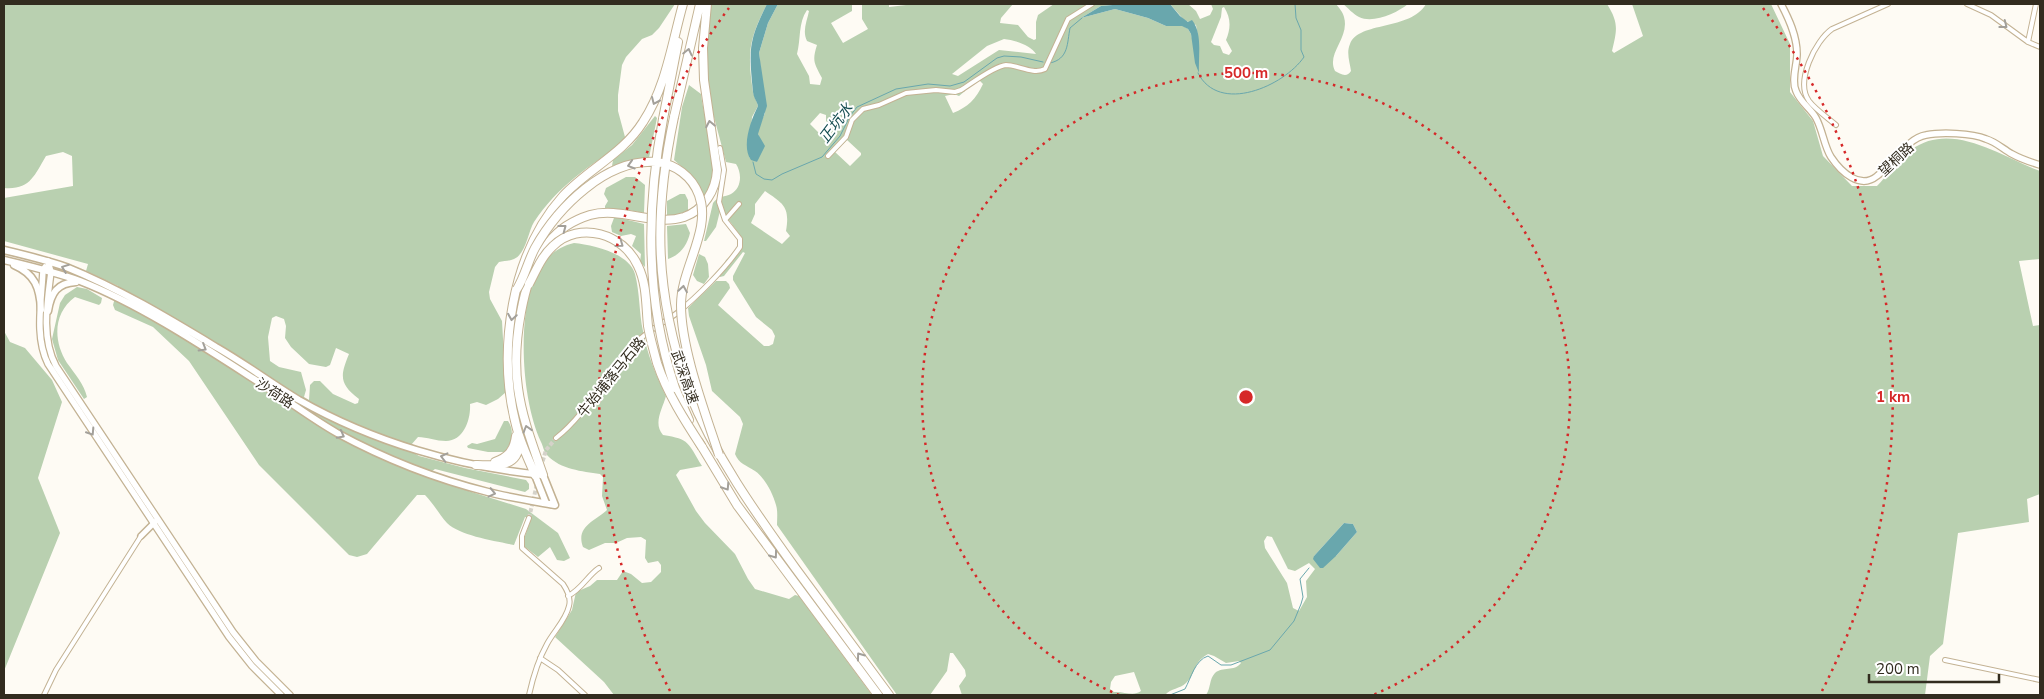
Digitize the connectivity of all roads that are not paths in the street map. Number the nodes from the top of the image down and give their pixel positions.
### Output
1 (684, 4) edge
2 (700, 4) edge
3 (707, 4) edge
4 (1092, 4) edge
5 (1780, 4) edge
6 (1888, 4) edge
7 (1967, 4) edge
8 (2036, 4) edge
9 (2028, 42) junction
10 (2040, 47) edge
11 (1836, 125) dead end
12 (720, 148) dead end
13 (828, 156) dead end
14 (2040, 165) edge
15 (739, 204) dead end
16 (725, 220) junction
17 (4, 250) edge
18 (4, 260) edge
19 (48, 262) junction
20 (43, 270) junction
21 (51, 272) junction
22 (81, 282) junction
23 (529, 284) junction
24 (517, 289) junction
25 (44, 310) junction
26 (516, 427) junction
27 (556, 438) tunnel mouth
28 (702, 446) junction
29 (718, 455) junction
30 (476, 465) junction
31 (534, 474) junction
32 (543, 475) junction
33 (546, 503) junction
34 (529, 518) tunnel mouth
35 (156, 521) junction
36 (141, 536) joint
37 (599, 568) dead end
38 (568, 596) junction
39 (540, 658) junction
40 (1945, 660) dead end
41 (2040, 680) edge
42 (44, 695) edge
43 (281, 695) edge
44 (290, 695) edge
45 (529, 695) edge
46 (585, 695) edge
47 (878, 695) edge
48 (889, 695) edge

1 -> 24 highway
1 - 28 highway, 武深高速, bridge
29 -> 2 highway, 武深高速, bridge
23 -> 3 highway
4 - 13 street
5 - 14 main road, 望桐路
6 - 11 street
7 -> 9 street
8 - 9 street
9 - 10 street
12 - 16 street, 牛始埔落马石路
15 - 16 street
16 - 27 street, 牛始埔落马石路
17 - 19 main road, 沙荷路
18 - 20 main road, 沙荷路
18 - 25 main road
19 - 20 main road
19 - 21 main road
30 -> 19 main road, 沙荷路
20 - 21 main road, 沙荷路
20 - 25 main road
21 - 22 main road, 沙荷路
21 - 25 main road
22 - 25 main road
22 -> 33 main road, 沙荷路
23 -> 28 highway, bridge
32 -> 23 highway
24 -> 26 highway
29 -> 24 highway, bridge
25 - 35 main road
26 - 30 highway
26 - 31 highway
28 -> 47 highway, 武深高速
48 -> 29 highway, 武深高速
30 - 31 main road, 沙荷路
31 - 32 main road, 沙荷路
31 - 33 main road
32 - 33 main road, 沙荷路
34 - 38 street
35 - 36 street
35 - 43 main road
35 - 44 main road
36 - 42 street
37 - 38 street
38 - 39 street
39 - 45 street
39 - 46 street
40 - 41 street

